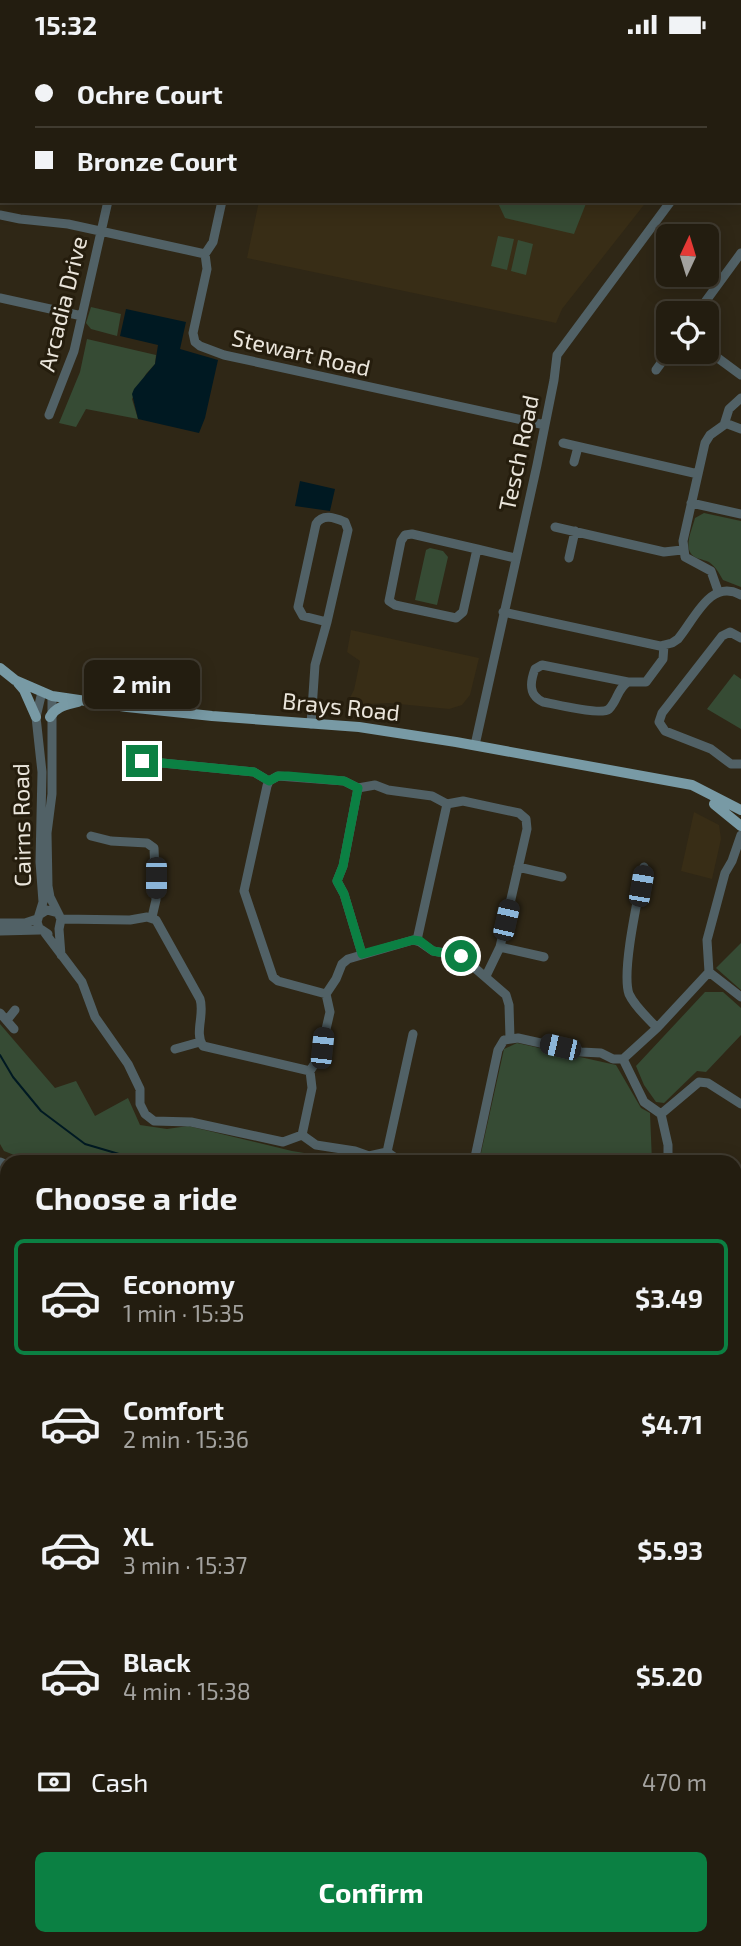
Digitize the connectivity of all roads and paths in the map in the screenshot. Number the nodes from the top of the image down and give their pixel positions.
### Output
1 (108, 203) edge
2 (222, 203) edge
3 (669, 203) edge
4 (0, 215) edge
5 (101, 231) junction
6 (741, 253) edge
7 (205, 254) junction
8 (0, 297) edge
9 (706, 301) edge
10 (82, 316) junction
11 (719, 359) edge
12 (660, 364) edge
13 (656, 370) dead end
14 (741, 375) edge
15 (741, 398) edge
16 (49, 415) dead end
17 (725, 423) junction
18 (545, 425) junction
19 (741, 429) edge
20 (563, 443) dead end
21 (578, 447) junction
22 (574, 462) dead end
23 (698, 474) junction
24 (691, 503) junction
25 (741, 514) edge
26 (555, 527) dead end
27 (575, 531) junction
28 (477, 549) junction
29 (682, 550) junction
30 (516, 558) junction
31 (569, 558) dead end
32 (718, 591) junction
33 (741, 595) edge
34 (503, 612) junction
35 (327, 622) junction
36 (741, 638) edge
37 (664, 646) junction
38 (0, 668) edge
39 (612, 677) junction
40 (15, 680) junction
41 (628, 682) junction
42 (619, 689) junction
43 (47, 694) junction
44 (81, 701) junction
45 (36, 717) junction
46 (50, 717) junction
47 (312, 724) junction
48 (475, 745) junction
49 (142, 761) dead end
50 (741, 764) edge
51 (269, 781) junction
52 (682, 784) junction
53 (358, 788) junction
54 (447, 804) junction
55 (741, 810) edge
56 (741, 826) edge
57 (741, 835) edge
58 (91, 836) dead end
59 (741, 855) edge
60 (732, 861) junction
61 (518, 867) junction
62 (644, 867) dead end
63 (562, 877) dead end
64 (59, 916) junction
65 (38, 917) junction
66 (152, 917) junction
67 (0, 923) edge
68 (59, 929) junction
69 (0, 930) edge
70 (43, 932) junction
71 (417, 940) junction
72 (500, 947) junction
73 (362, 954) junction
74 (61, 955) junction
75 (544, 957) dead end
76 (709, 972) junction
77 (486, 976) junction
78 (326, 994) junction
79 (741, 997) edge
80 (15, 1010) dead end
81 (3, 1016) edge
82 (657, 1028) junction
83 (15, 1029) dead end
84 (413, 1034) dead end
85 (510, 1038) junction
86 (200, 1042) junction
87 (176, 1049) dead end
88 (623, 1059) junction
89 (310, 1071) junction
90 (741, 1104) edge
91 (661, 1114) junction
92 (302, 1135) junction
93 (387, 1152) junction
94 (366, 1155) edge
95 (374, 1155) edge
96 (391, 1155) edge
97 (476, 1155) edge
98 (668, 1155) edge

1 - 5 street, Arcadia Drive
2 - 7 street, Stewart Road
3 - 18 street, Tesch Road
4 - 5 street
5 - 7 street
5 - 10 street, Arcadia Drive
6 - 9 street
7 - 18 street, Stewart Road
8 - 10 street
10 - 16 street, Arcadia Drive
11 - 14 street
12 - 13 street
15 - 17 street
17 - 19 street
17 - 23 street
18 - 30 street, Tesch Road
20 - 21 street
21 - 22 street
21 - 23 street
23 - 24 street
24 - 25 street
24 - 29 street
26 - 27 street
27 - 29 street
27 - 31 street
28 - 28 street
28 - 30 street
29 - 32 street
30 - 34 street, Tesch Road
32 - 33 street
32 - 37 street
34 - 37 street
34 - 48 street, Tesch Road
35 - 35 street
35 - 47 street
36 - 50 street
37 - 41 street
38 - 40 main road, Brays Road
39 - 41 street
39 - 42 street
39 - 42 street
40 - 43 main road, Brays Road
40 - 45 main road
41 - 42 street
43 - 44 main road, Brays Road
43 - 45 street, Cairns Road
43 - 46 street, Cairns Road
44 - 46 main road
44 - 47 main road, Brays Road
45 - 65 street, Cairns Road
46 - 64 street, Cairns Road
47 - 48 main road, Brays Road
48 - 52 main road, Brays Road
49 - 51 street
51 - 53 street
51 - 78 street
52 - 55 main road, Brays Road
52 - 56 main road, Brays Road
53 - 54 street
53 - 73 street
54 - 61 street
54 - 71 street
57 - 60 street
58 - 66 street
59 - 60 street
60 - 76 street
61 - 63 street
61 - 72 street
62 - 82 street
64 - 65 street
64 - 66 street
64 - 68 street
65 - 67 street
65 - 70 street
66 - 86 street
68 - 70 street
68 - 74 street
69 - 70 street
70 - 74 street
71 - 73 street
71 - 77 street
72 - 75 street
72 - 77 street
73 - 78 street
74 - 92 street
76 - 79 street
76 - 82 street
77 - 85 street
78 - 89 street
80 - 81 street
81 - 83 street
82 - 88 street
84 - 93 street
85 - 88 street
85 - 97 street
86 - 87 street
86 - 89 street
88 - 91 street
89 - 92 street
90 - 91 street
91 - 98 street
92 - 94 street
93 - 95 street
93 - 96 street

